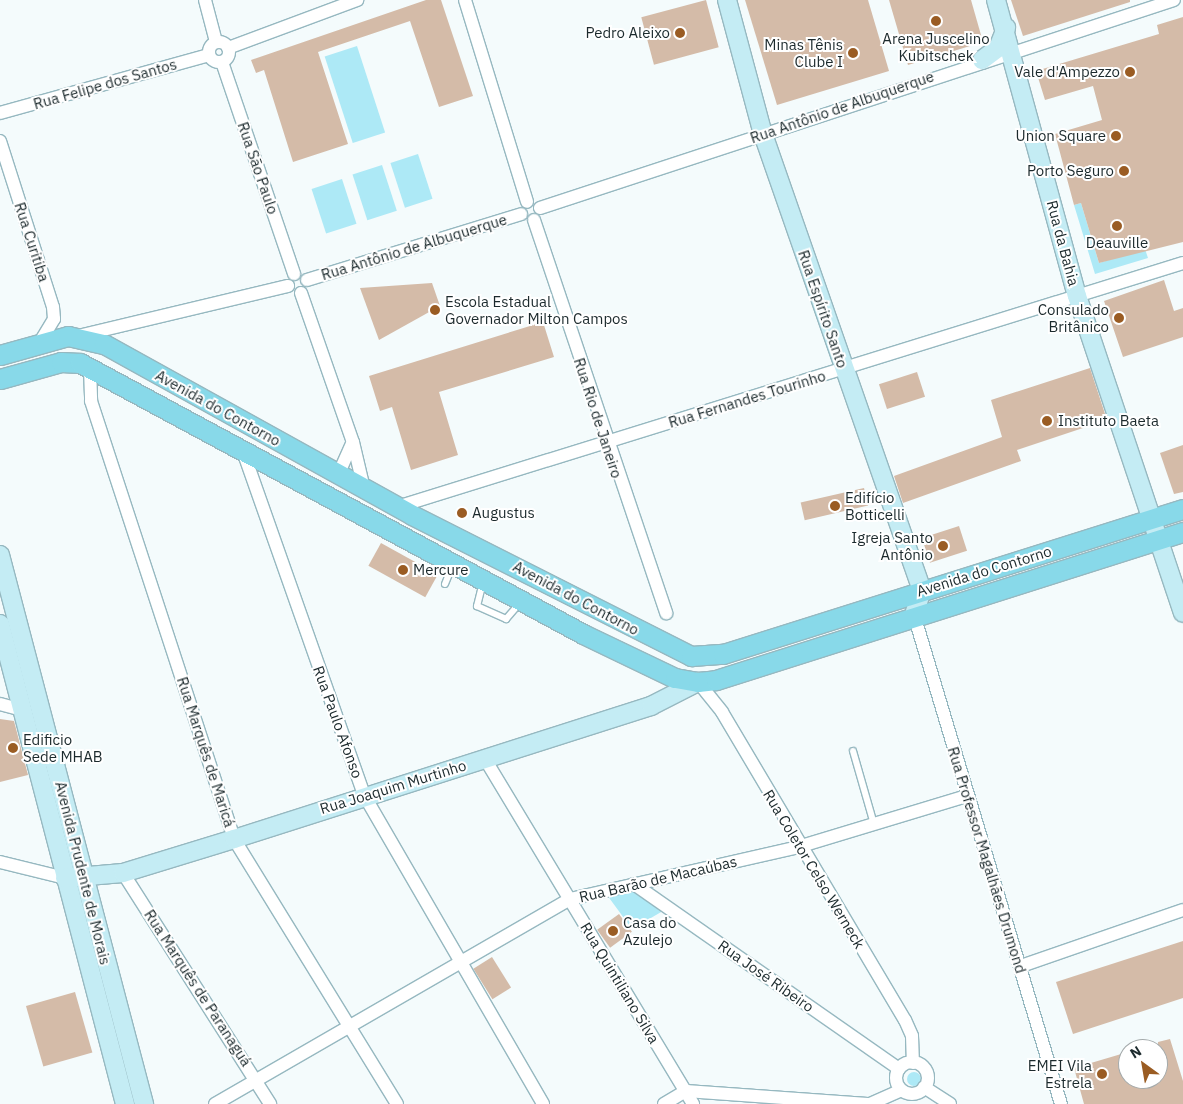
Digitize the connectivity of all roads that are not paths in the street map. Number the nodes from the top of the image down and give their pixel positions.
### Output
1 (205, 0) edge
2 (357, 0) edge
3 (464, 0) edge
4 (727, 0) edge
5 (996, 0) edge
6 (1174, 0) edge
7 (1006, 28) junction
8 (216, 42) junction
9 (228, 48) junction
10 (1012, 52) junction
11 (209, 55) junction
12 (982, 60) junction
13 (222, 62) junction
14 (0, 113) edge
15 (763, 134) junction
16 (0, 140) edge
17 (524, 208) junction
18 (540, 208) junction
19 (534, 220) junction
20 (1183, 263) edge
21 (294, 274) junction
22 (308, 280) junction
23 (288, 286) junction
24 (301, 293) junction
25 (1077, 296) junction
26 (76, 337) junction
27 (40, 342) junction
28 (0, 355) edge
29 (90, 368) junction
30 (844, 370) junction
31 (0, 379) edge
32 (605, 441) junction
33 (353, 442) junction
34 (244, 454) junction
35 (338, 475) junction
36 (364, 489) junction
37 (397, 507) junction
38 (1183, 509) edge
39 (1153, 518) junction
40 (1183, 532) edge
41 (1159, 539) junction
42 (0, 555) edge
43 (453, 566) junction
44 (445, 584) dead end
45 (922, 590) junction
46 (1183, 613) edge
47 (666, 614) dead end
48 (914, 615) junction
49 (0, 624) edge
50 (723, 654) junction
51 (698, 682) junction
52 (0, 704) edge
53 (23, 710) junction
54 (853, 751) dead end
55 (485, 759) junction
56 (364, 795) junction
57 (966, 796) junction
58 (875, 825) junction
59 (234, 839) junction
60 (798, 847) junction
61 (0, 862) edge
62 (123, 873) junction
63 (65, 878) junction
64 (84, 879) junction
65 (634, 884) junction
66 (570, 899) junction
67 (1183, 910) edge
68 (457, 961) junction
69 (1021, 966) junction
70 (350, 1027) junction
71 (912, 1063) junction
72 (899, 1069) junction
73 (259, 1081) junction
74 (924, 1087) junction
75 (901, 1090) junction
76 (686, 1091) junction
77 (125, 1104) edge
78 (144, 1104) edge
79 (215, 1104) edge
80 (270, 1104) edge
81 (397, 1104) edge
82 (543, 1104) edge
83 (664, 1104) edge
84 (693, 1104) edge
85 (869, 1104) edge
86 (950, 1104) edge
87 (1061, 1104) edge

1 - 8 street
2 - 9 street
3 - 17 street
4 - 15 street, Rua Espírito Santo
5 - 7 street, Rua da Bahia
6 - 10 street, Rua Antônio de Albuquerque
7 - 10 street, Rua da Bahia
7 - 12 street
8 - 9 street
8 - 11 street
9 - 13 street
10 - 12 street, Rua Antônio de Albuquerque
10 - 25 street, Rua da Bahia
11 - 13 street
11 - 14 street, Rua Felipe dos Santos
12 - 15 street, Rua Antônio de Albuquerque
13 - 21 street, Rua São Paulo
15 - 18 street, Rua Antônio de Albuquerque
15 - 30 street, Rua Espírito Santo
16 - 27 street, Rua Curitiba
17 - 18 street
17 - 19 street
17 - 22 street, Rua Antônio de Albuquerque
18 - 19 street
19 - 32 street, Rua Rio de Janeiro
20 - 25 street, Rua Fernandes Tourinho
21 - 22 street
21 - 23 street
22 - 24 street
23 - 24 street
23 - 26 street
24 - 33 street
25 - 30 street, Rua Fernandes Tourinho
25 - 39 street, Rua da Bahia
26 - 27 main road, Avenida do Contorno
26 - 35 main road, Avenida do Contorno
27 - 28 main road, Avenida do Contorno
29 - 31 main road, Avenida do Contorno
29 - 34 main road, Avenida do Contorno
29 - 59 street, Rua Marquês de Maricá
30 - 32 street, Rua Fernandes Tourinho
30 - 45 street, Rua Espírito Santo
32 - 37 street, Rua Fernandes Tourinho
32 - 47 street, Rua Rio de Janeiro
33 - 35 street
33 - 36 street
34 - 43 main road, Avenida do Contorno
34 - 56 street, Rua Paulo Afonso
35 - 36 main road, Avenida do Contorno
36 - 37 main road, Avenida do Contorno
37 - 50 main road, Avenida do Contorno
38 - 39 main road, Avenida do Contorno
39 - 41 street, Rua da Bahia
39 - 45 main road, Avenida do Contorno
40 - 41 main road, Avenida do Contorno
41 - 46 street, Rua da Bahia
41 - 48 main road, Avenida do Contorno
42 - 64 street, Avenida Prudente de Morais
43 - 44 lane
43 - 51 main road, Avenida do Contorno
45 - 48 street
45 - 50 main road, Avenida do Contorno
48 - 51 main road, Avenida do Contorno
48 - 57 street, Rua Professor Magalhães Drumond
49 - 53 street, Avenida Prudente de Morais
50 - 51 main road
51 - 55 street, Rua Joaquim Murtinho
51 - 60 street, Rua Coletor Celso Werneck
52 - 53 street
53 - 63 street, Avenida Prudente de Morais
54 - 58 lane
55 - 56 street, Rua Joaquim Murtinho
55 - 66 street, Rua Quintiliano Silva
56 - 59 street, Rua Joaquim Murtinho
56 - 68 street, Rua Paulo Afonso
57 - 58 street, Rua Barão de Macaúbas
57 - 69 street, Rua Professor Magalhães Drumond
58 - 60 street, Rua Barão de Macaúbas
59 - 62 street, Rua Joaquim Murtinho
59 - 70 street, Rua Marquês de Maricá
60 - 65 street, Rua Barão de Macaúbas
60 - 71 street, Rua Coletor Celso Werneck
61 - 63 street
62 - 64 street, Rua Joaquim Murtinho
62 - 73 street, Rua Marquês de Paranaguá
63 - 64 street, Rua Joaquim Murtinho
63 - 77 street, Avenida Prudente de Morais
64 - 78 street, Avenida Prudente de Morais
65 - 66 street, Rua Barão de Macaúbas
65 - 72 street, Rua José Ribeiro
66 - 68 street, Rua Barão de Macaúbas
66 - 76 street, Rua Quintiliano Silva
67 - 69 street
68 - 70 street, Rua Barão de Macaúbas
68 - 82 street, Rua Paulo Afonso
69 - 87 street, Rua Professor Magalhães Drumond
70 - 73 street, Rua Barão de Macaúbas
70 - 81 street, Rua Marquês de Maricá
71 - 72 street
71 - 74 street
72 - 75 street
73 - 79 street, Rua Barão de Macaúbas
73 - 80 street, Rua Marquês de Paranaguá
74 - 75 street
74 - 86 street
75 - 85 street
76 - 83 street
76 - 84 street, Rua Quintiliano Silva
76 - 85 street

